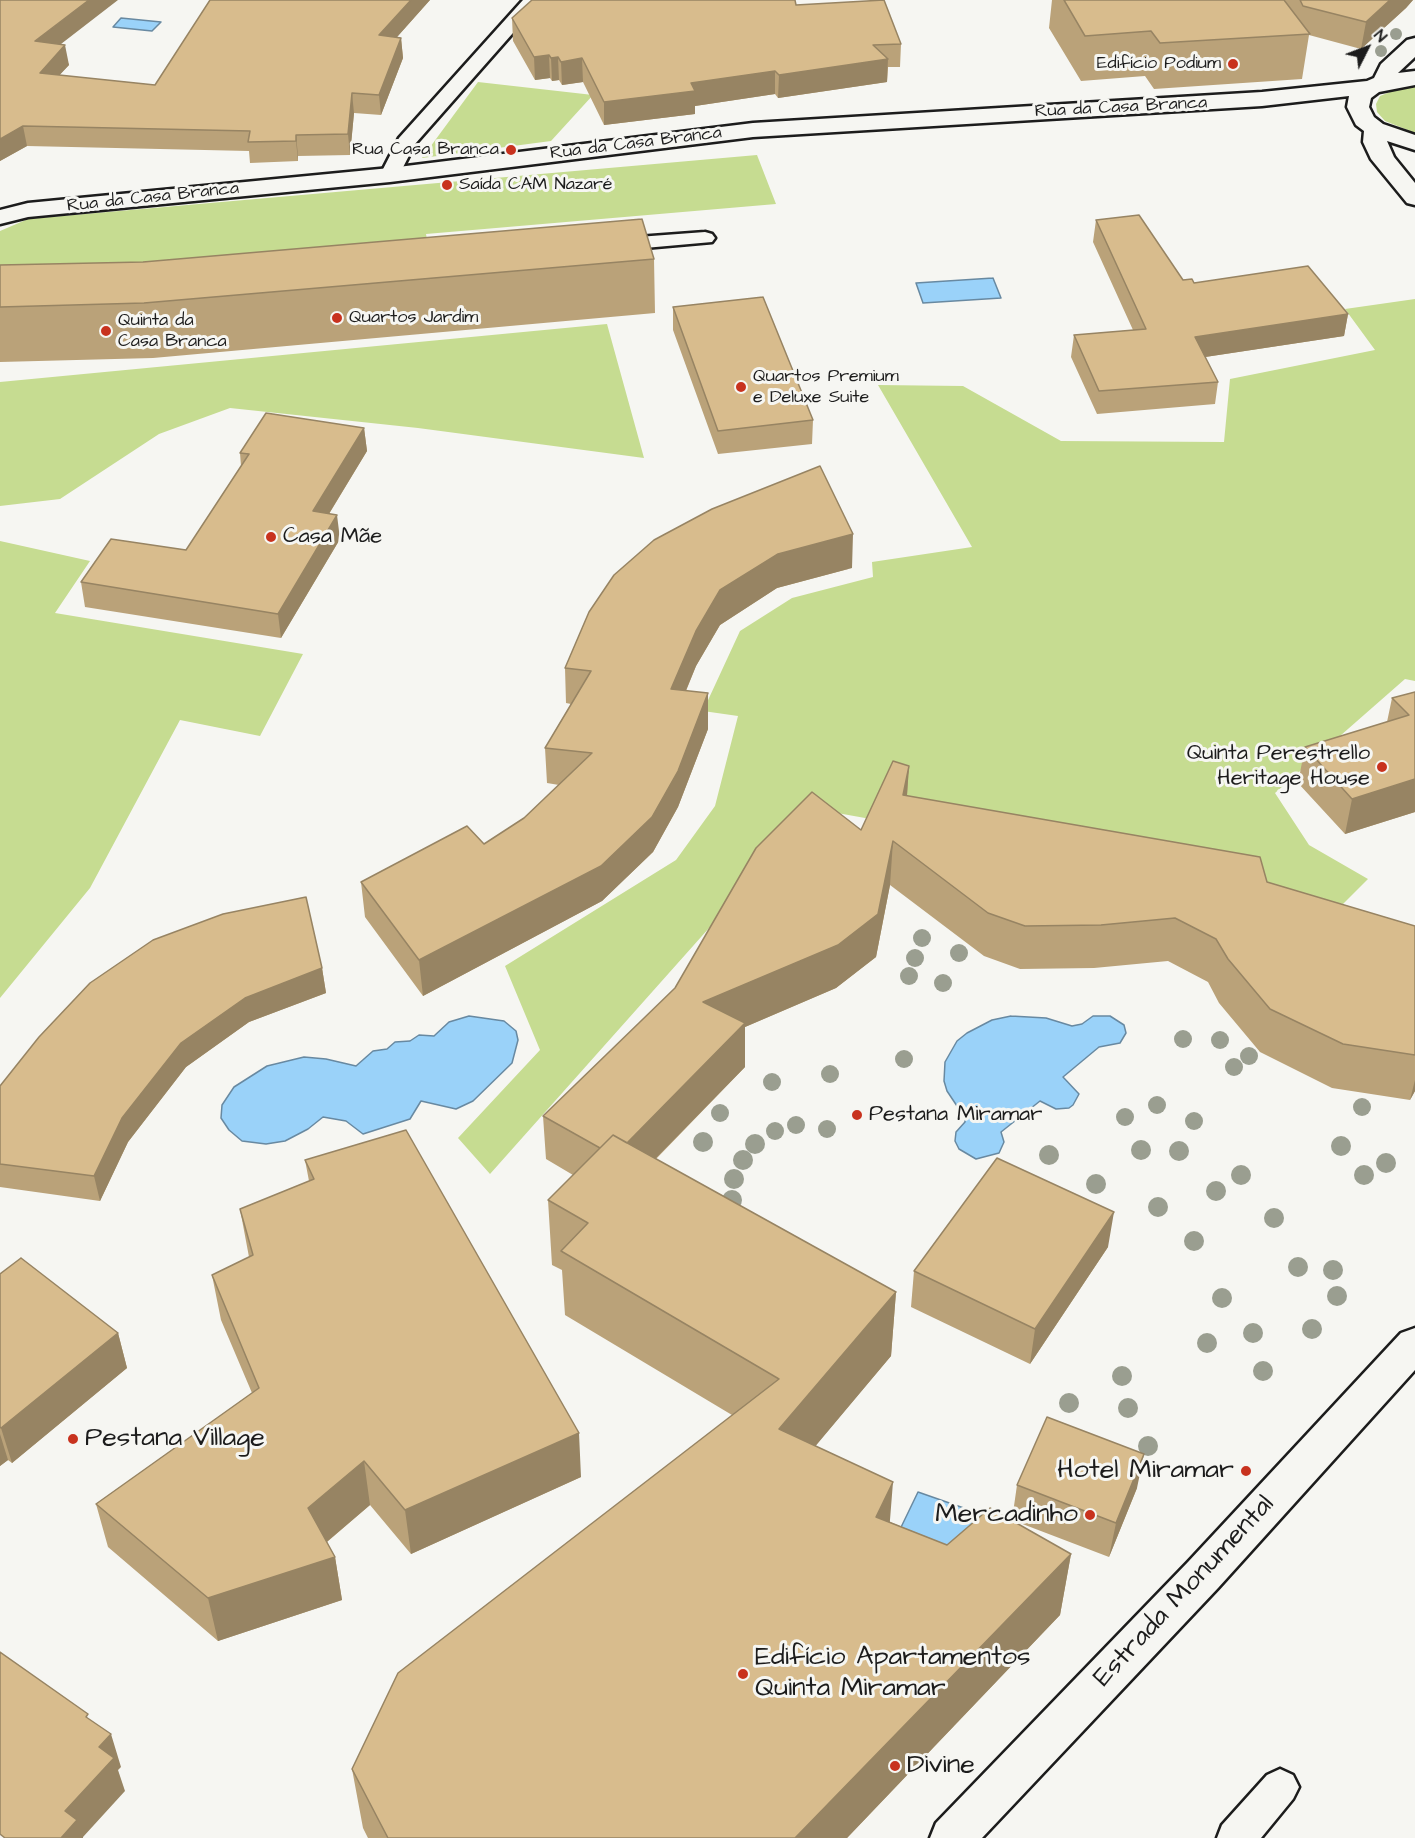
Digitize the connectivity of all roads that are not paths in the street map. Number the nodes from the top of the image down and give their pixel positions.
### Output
1 (533, 0) edge
2 (1415, 45) edge
3 (1415, 78) edge
4 (1377, 84) junction
5 (1275, 98) junction
6 (1370, 124) junction
7 (1415, 143) edge
8 (390, 175) junction
9 (1415, 198) edge
10 (0, 217) edge
11 (705, 238) dead end
12 (585, 247) edge
13 (1415, 1344) edge
14 (1280, 1787) dead end
15 (952, 1838) edge
16 (1236, 1838) edge

1 - 8 lane
2 - 4 street
3 - 4 street, Rua da Casa Branca
4 - 5 street, Rua da Casa Branca
4 - 6 street
5 - 6 street, Rua da Casa Branca
5 - 8 street, Rua da Casa Branca
6 - 7 street, Rua da Casa Branca
6 - 9 street
8 - 10 street, Rua da Casa Branca
11 - 12 lane
13 - 15 street, Estrada Monumental
14 - 16 lane

